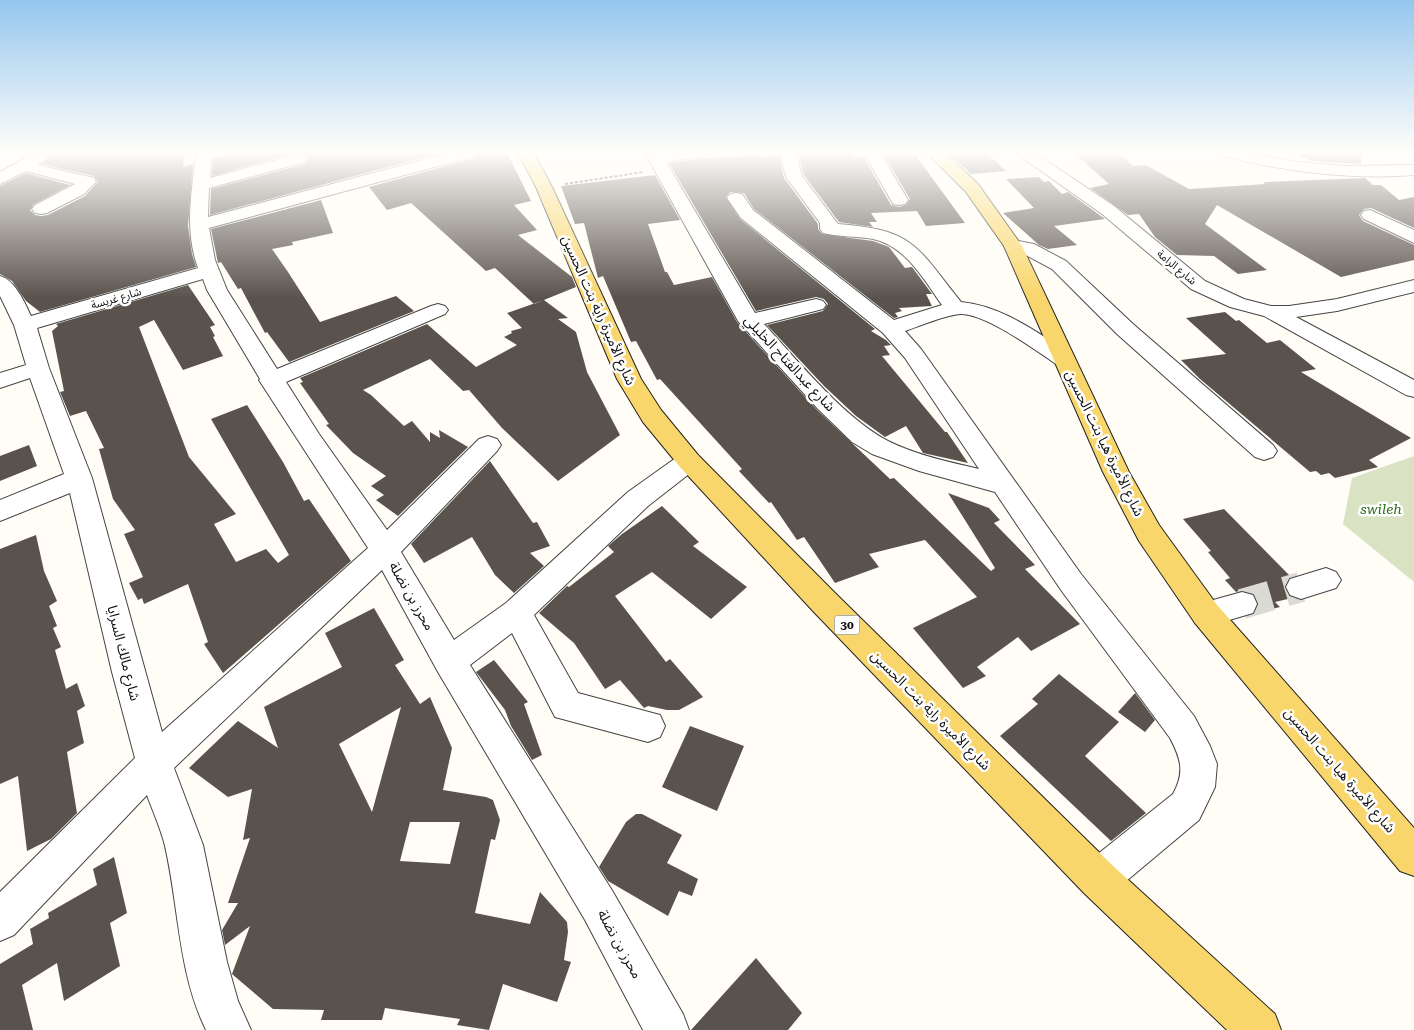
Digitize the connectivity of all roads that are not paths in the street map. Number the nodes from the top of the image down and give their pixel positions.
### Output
1 (56, 201) edge
2 (200, 201) edge
3 (290, 201) edge
4 (550, 201) edge
5 (680, 201) edge
6 (738, 201) edge
7 (812, 201) edge
8 (981, 201) edge
9 (1095, 201) edge
10 (41, 209) dead end
11 (1370, 215) dead end
12 (199, 225) junction
13 (807, 236) junction
14 (1414, 237) edge
15 (1012, 246) junction
16 (208, 271) junction
17 (0, 282) edge
18 (1414, 286) edge
19 (816, 305) dead end
20 (956, 309) junction
21 (438, 310) dead end
22 (1271, 312) junction
23 (749, 321) junction
24 (25, 325) junction
25 (891, 328) junction
26 (1064, 359) junction
27 (38, 368) junction
28 (272, 380) junction
29 (0, 381) edge
30 (1414, 390) edge
31 (488, 445) dead end
32 (1264, 452) dead end
33 (689, 460) junction
34 (79, 478) junction
35 (1002, 485) junction
36 (0, 511) edge
37 (385, 550) junction
38 (1242, 604) tunnel mouth
39 (517, 612) junction
40 (1206, 614) junction
41 (449, 662) junction
42 (648, 726) dead end
43 (154, 763) junction
44 (1414, 857) edge
45 (1098, 879) junction
46 (0, 921) edge
47 (229, 1030) edge
48 (666, 1030) edge
49 (1259, 1030) edge

1 - 10 street
2 - 12 street, محرز بن نضلة
3 - 12 street
4 - 33 main road, شارع الأميرة راية بنت الحسين / 30
5 - 23 street, شارع عبدالفتاح الخليلي
6 - 13 street
7 - 13 street
8 - 15 main road, شارع الأميرة هيا بنت الحسين
9 - 22 street, شارع الرامة
11 - 14 street
12 - 16 street, محرز بن نضلة
13 - 20 street
13 - 25 street
15 - 26 main road, شارع الأميرة هيا بنت الحسين
15 - 32 street
16 - 24 street, شارع غريسة
16 - 28 street, محرز بن نضلة
17 - 24 street, شارع مالك السرايا
18 - 22 street, شارع الرامة
19 - 23 street
20 - 25 street
20 - 26 street
21 - 28 street
22 - 30 street
23 - 35 street, شارع عبدالفتاح الخليلي
24 - 27 street, شارع مالك السرايا
25 - 35 street
26 - 40 main road, شارع الأميرة هيا بنت الحسين
27 - 29 street
27 - 34 street, شارع مالك السرايا
28 - 37 street, محرز بن نضلة
31 - 37 street
33 - 39 street
33 - 45 main road, شارع الأميرة راية بنت الحسين / 30
34 - 36 street
34 - 43 street, شارع مالك السرايا
35 - 45 street
37 - 41 street, محرز بن نضلة
37 - 43 street
38 - 40 street
39 - 41 street
39 - 42 street
40 - 44 main road, شارع الأميرة هيا بنت الحسين
41 - 48 street, محرز بن نضلة
43 - 46 street
43 - 47 street, شارع مالك السرايا
45 - 49 main road, شارع الأميرة راية بنت الحسين / 30

